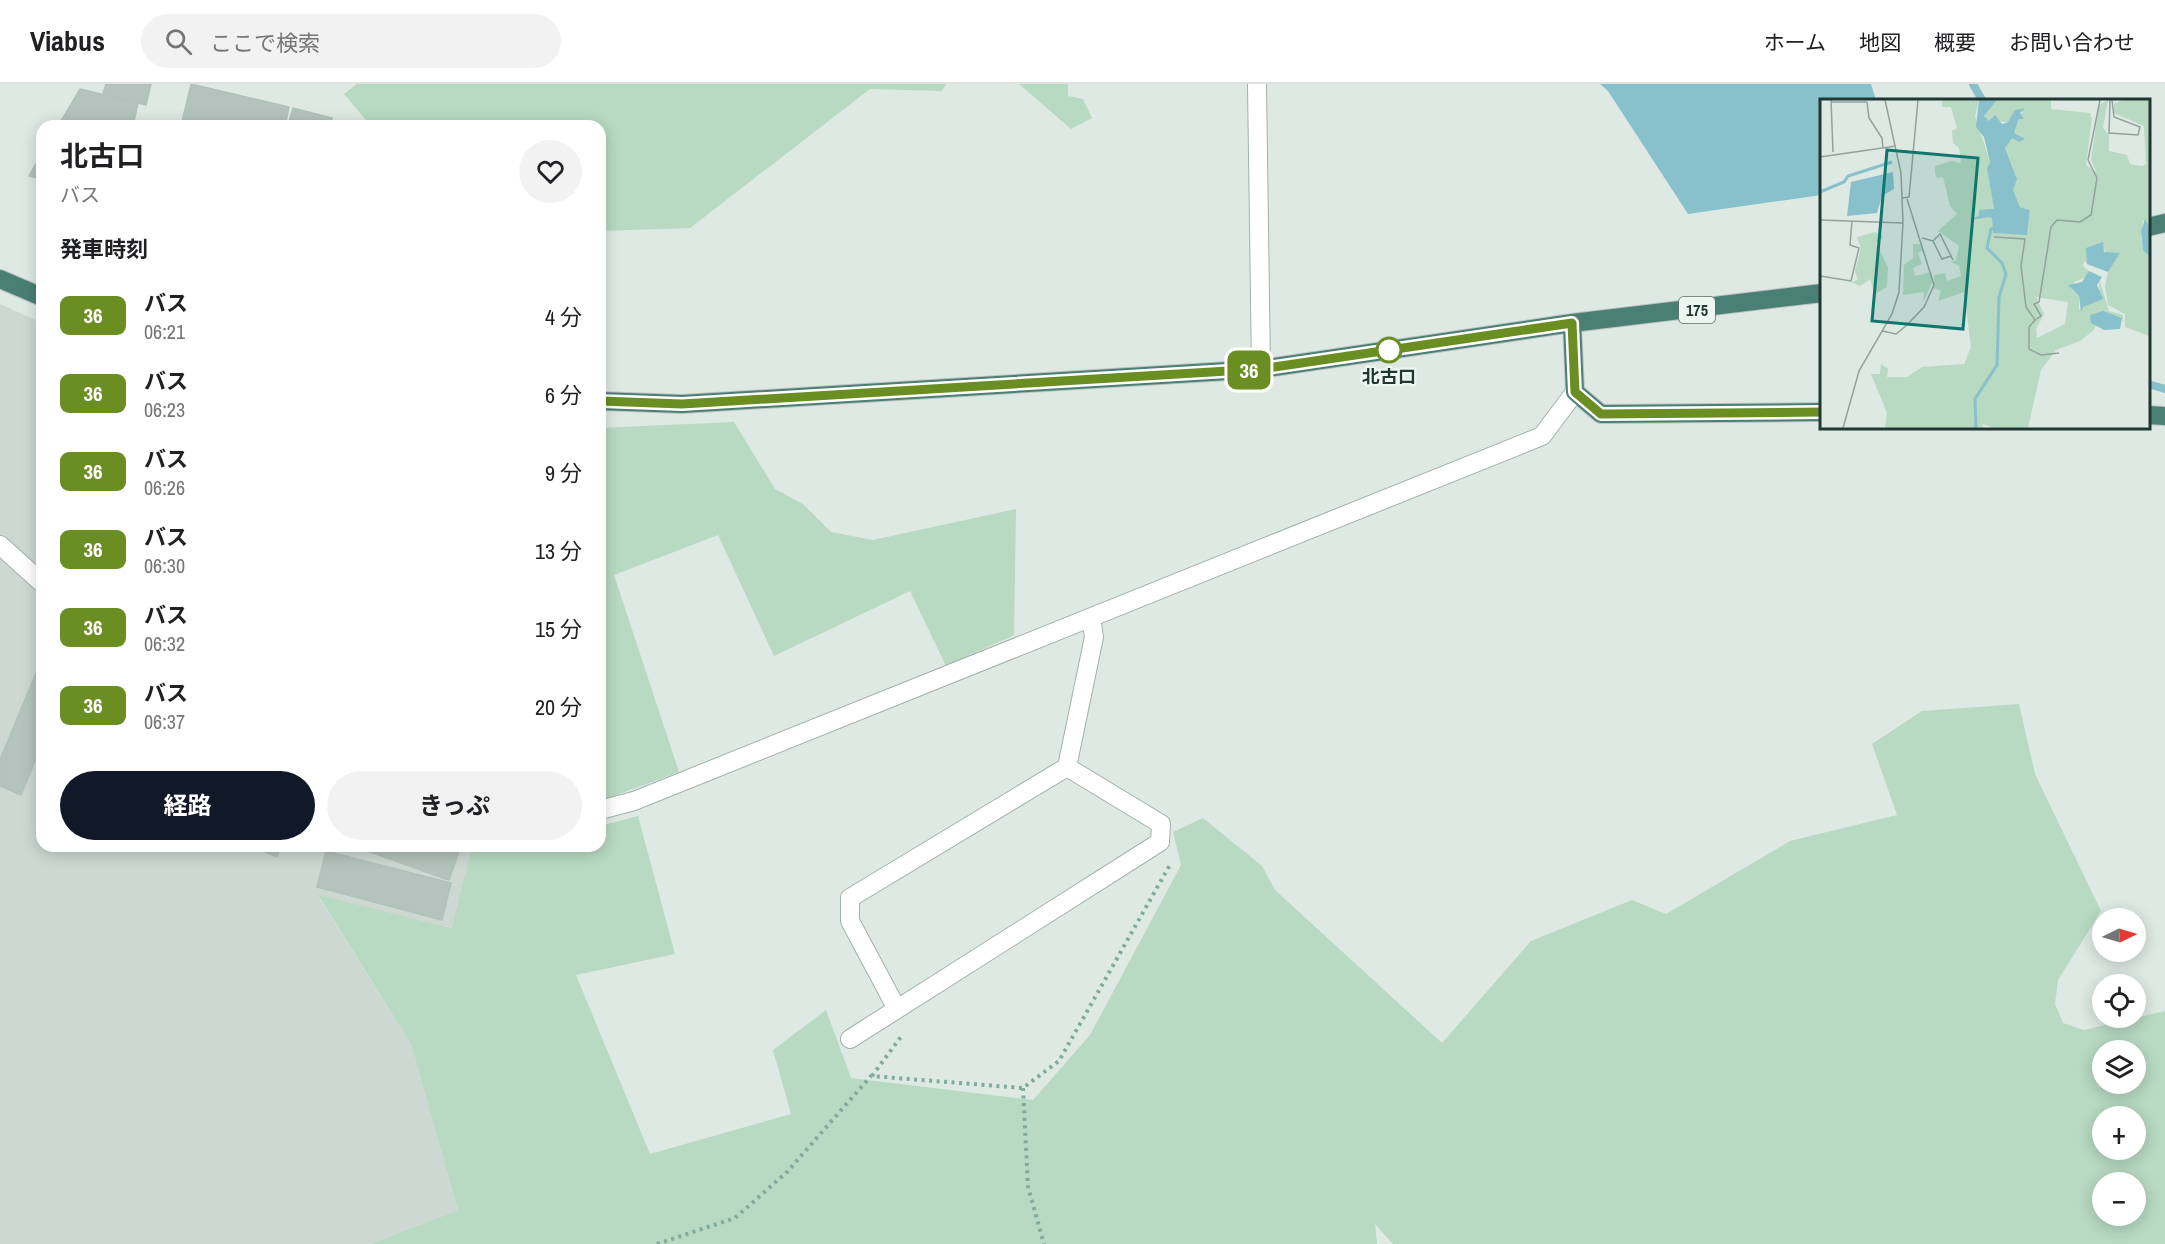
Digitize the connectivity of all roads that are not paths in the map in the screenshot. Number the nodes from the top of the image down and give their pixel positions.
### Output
1 (1257, 84) edge
2 (2165, 223) edge
3 (2150, 227) edge
4 (0, 279) edge
5 (1820, 293) edge
6 (36, 294) edge
7 (1572, 323) junction
8 (1261, 369) junction
9 (1575, 392) junction
10 (606, 401) edge
11 (1820, 412) edge
12 (0, 545) edge
13 (36, 578) edge
14 (1091, 618) junction
15 (1067, 767) junction
16 (606, 808) edge
17 (897, 1009) junction
18 (850, 1039) dead end

1 - 8 street
2 - 3 highway
4 - 6 highway
5 - 7 highway, 175
7 - 8 highway, 175
7 - 9 highway
8 - 10 highway, 175
9 - 11 highway
9 - 14 street
12 - 13 street
14 - 15 street
14 - 16 street
15 - 17 street
15 - 17 street
17 - 18 street

